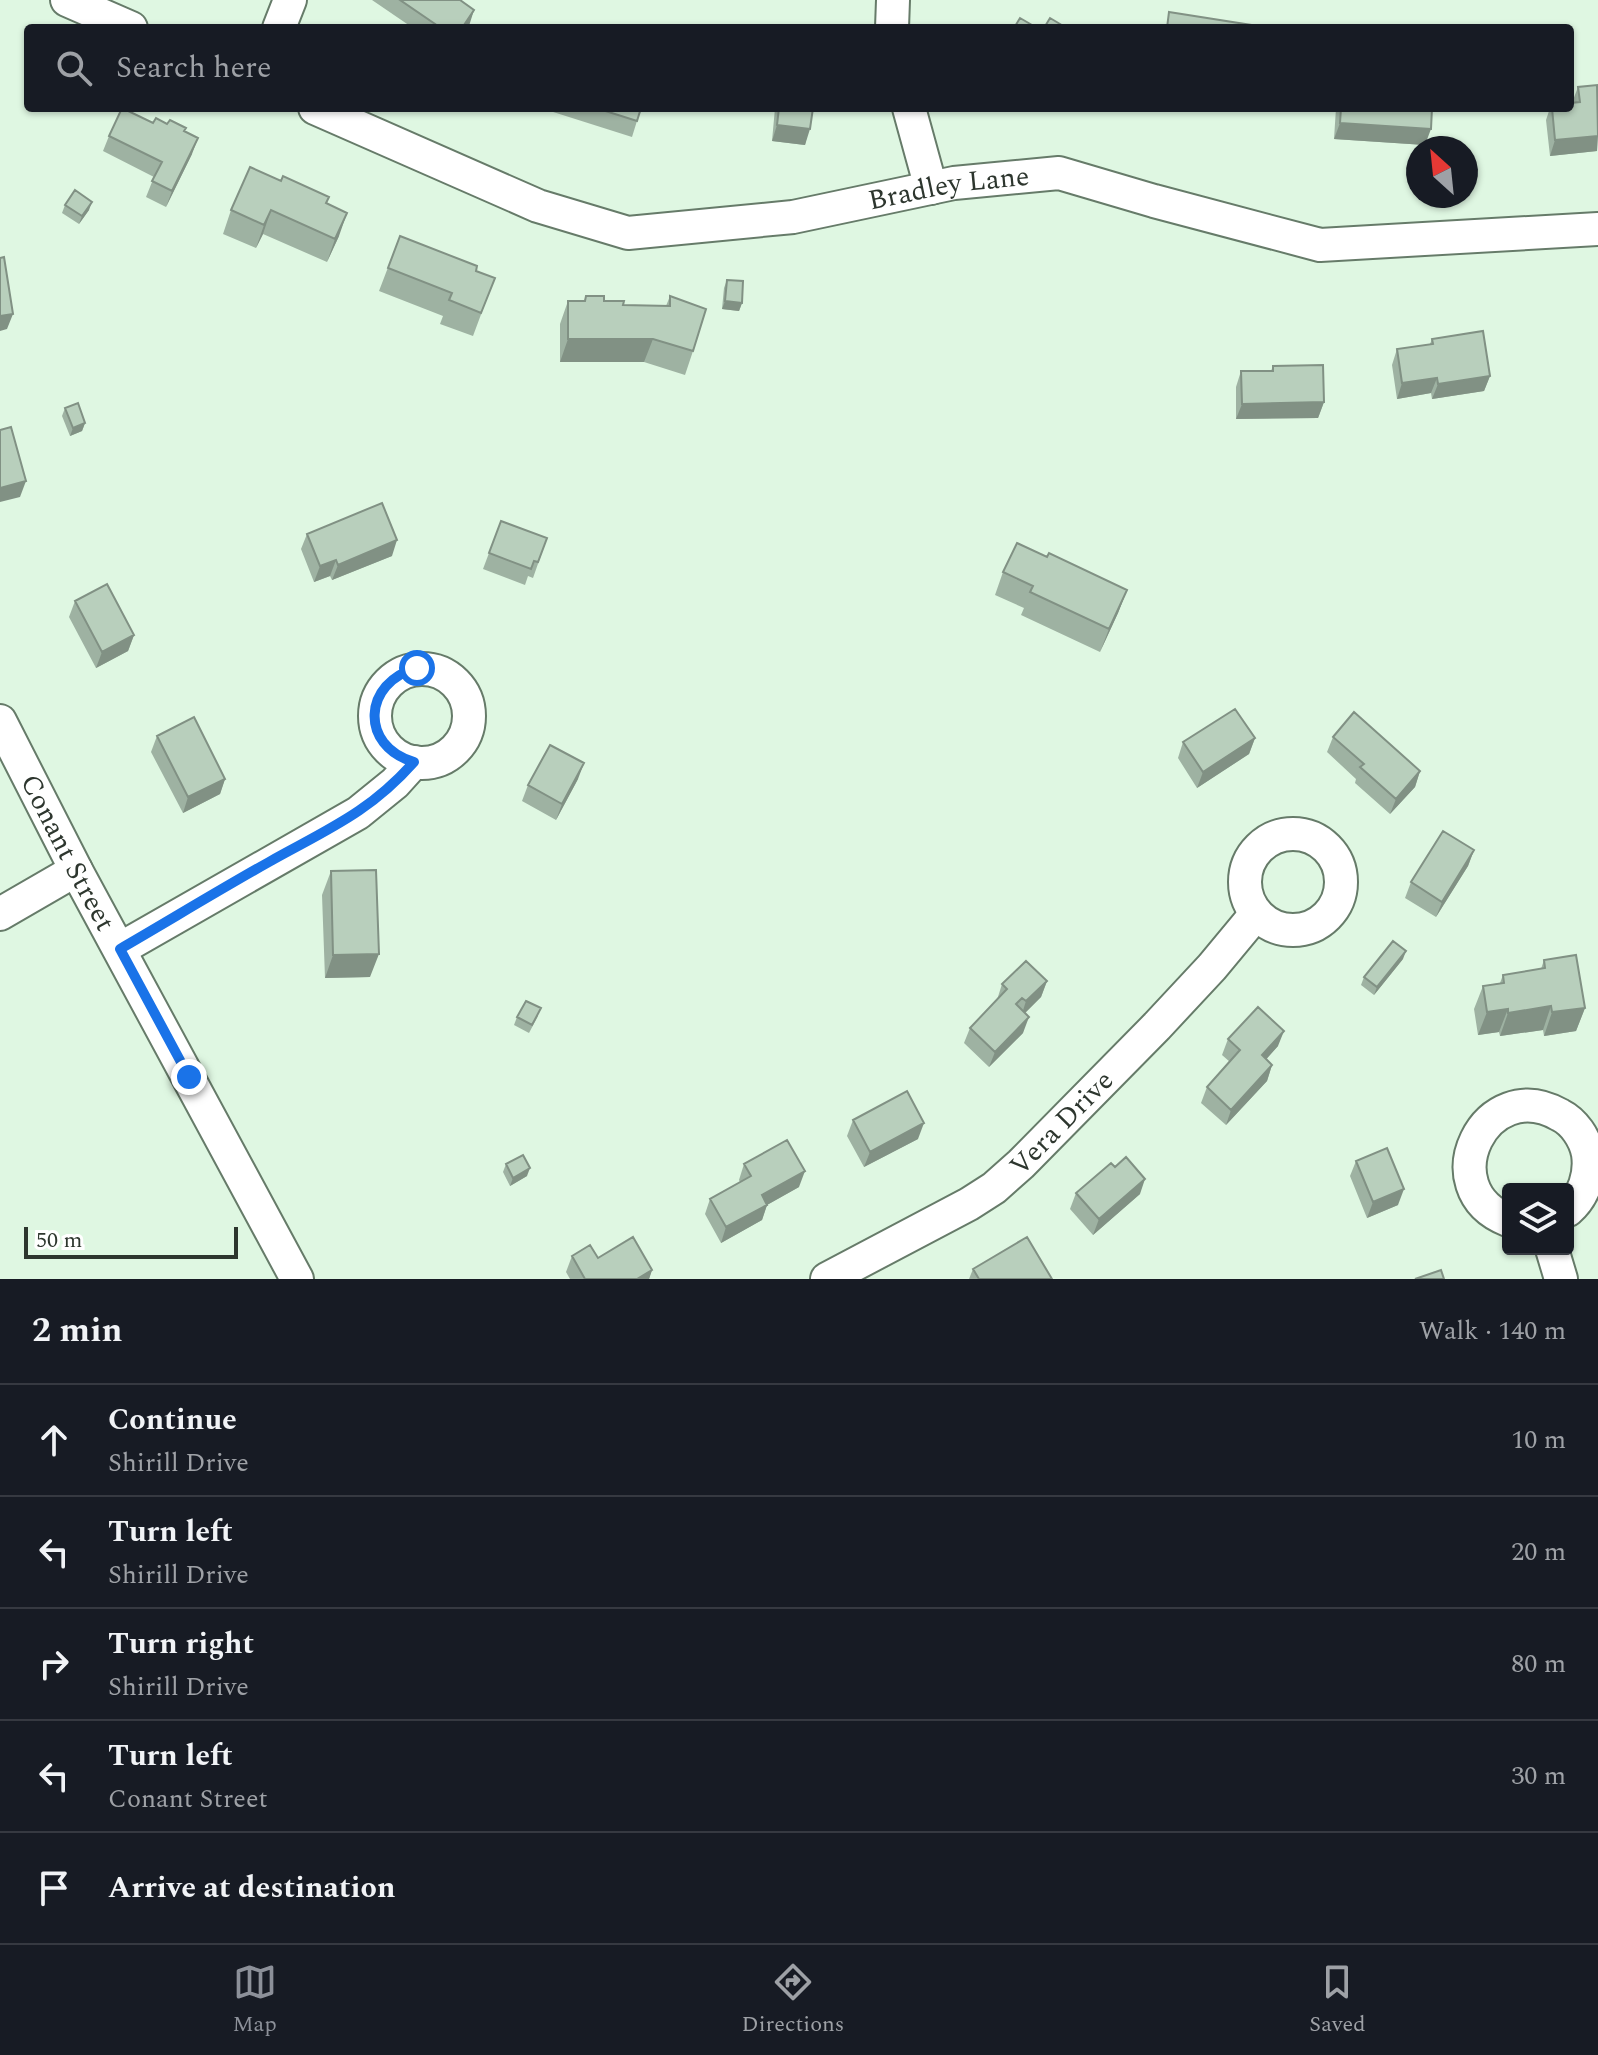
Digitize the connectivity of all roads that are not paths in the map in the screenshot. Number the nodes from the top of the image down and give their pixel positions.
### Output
1 (67, 0) edge
2 (290, 0) edge
3 (893, 0) edge
4 (122, 24) edge
5 (281, 24) edge
6 (892, 24) edge
7 (324, 112) edge
8 (910, 112) edge
9 (931, 188) junction
10 (1598, 229) edge
11 (0, 721) edge
12 (414, 762) dead end
13 (76, 870) junction
14 (0, 914) edge
15 (1256, 914) dead end
16 (120, 949) junction
17 (1574, 1202) edge
18 (1502, 1217) edge
19 (1554, 1255) edge
20 (297, 1279) edge
21 (827, 1279) edge
22 (1561, 1279) edge

1 - 4 street
2 - 5 street
3 - 6 street
7 - 9 street, Bradley Lane
8 - 9 street
9 - 10 street, Bradley Lane
11 - 13 street, Conant Street
12 - 16 street
13 - 14 street
13 - 16 street, Conant Street
15 - 21 street, Vera Drive
16 - 20 street, Conant Street
17 - 18 street
19 - 22 street

